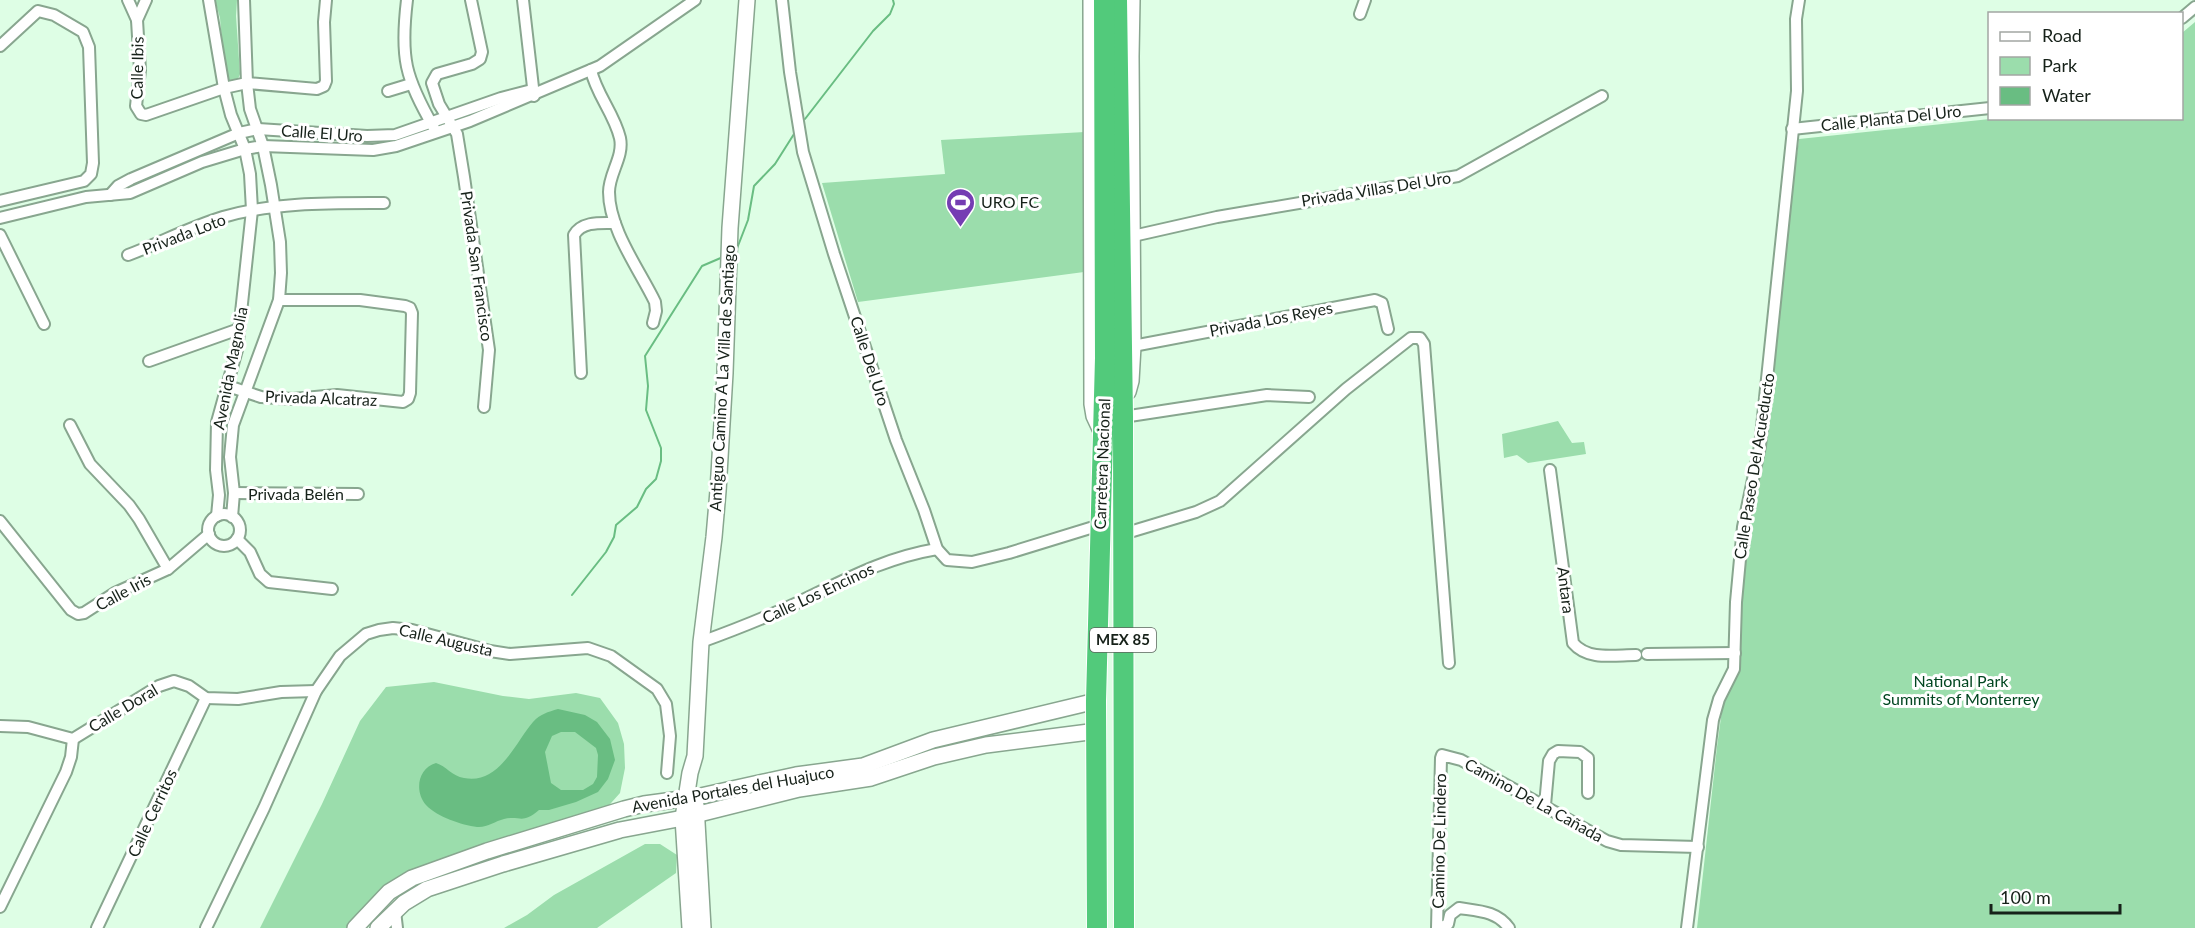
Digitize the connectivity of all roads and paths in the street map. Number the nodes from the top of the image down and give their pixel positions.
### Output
1 (128, 0) edge
2 (146, 0) edge
3 (209, 0) edge
4 (244, 0) edge
5 (326, 0) edge
6 (407, 0) edge
7 (471, 0) edge
8 (523, 0) edge
9 (695, 0) edge
10 (747, 0) edge
11 (782, 0) edge
12 (1091, 0) edge
13 (1104, 0) edge
14 (1117, 0) edge
15 (1132, 0) edge
16 (1365, 0) edge
17 (1799, 0) edge
18 (2195, 7) edge
19 (1360, 14) dead end
20 (2183, 16) edge
21 (137, 20) junction
22 (0, 46) edge
23 (595, 68) junction
24 (247, 83) junction
25 (411, 84) junction
26 (224, 88) junction
27 (388, 91) dead end
28 (537, 92) junction
29 (1602, 96) dead end
30 (439, 104) junction
31 (423, 108) junction
32 (1988, 108) edge
33 (250, 109) junction
34 (231, 115) junction
35 (450, 123) junction
36 (433, 128) junction
37 (258, 129) junction
38 (1792, 129) junction
39 (239, 133) junction
40 (263, 146) junction
41 (245, 149) junction
42 (268, 171) junction
43 (250, 174) junction
44 (110, 195) junction
45 (0, 201) edge
46 (384, 203) dead end
47 (275, 207) junction
48 (252, 210) junction
49 (0, 218) edge
50 (615, 223) junction
51 (0, 236) edge
52 (1133, 236) junction
53 (128, 255) dead end
54 (279, 300) junction
55 (44, 324) dead end
56 (653, 324) dead end
57 (239, 329) junction
58 (1388, 329) dead end
59 (1120, 352) junction
60 (149, 361) dead end
61 (581, 373) dead end
62 (228, 386) junction
63 (244, 391) junction
64 (1310, 398) dead end
65 (484, 406) dead end
66 (1123, 408) junction
67 (70, 425) dead end
68 (1103, 436) junction
69 (1550, 470) dead end
70 (234, 493) junction
71 (358, 494) dead end
72 (217, 516) junction
73 (232, 517) junction
74 (0, 521) edge
75 (1100, 525) junction
76 (208, 534) junction
77 (1123, 534) junction
78 (237, 539) junction
79 (937, 549) junction
80 (168, 569) junction
81 (332, 589) dead end
82 (701, 642) junction
83 (1735, 653) junction
84 (1449, 663) dead end
85 (316, 691) junction
86 (206, 698) junction
87 (1096, 701) junction
88 (0, 726) edge
89 (984, 726) junction
90 (1097, 731) junction
91 (73, 739) junction
92 (986, 746) junction
93 (1442, 754) joint
94 (667, 773) dead end
95 (1588, 793) dead end
96 (691, 797) junction
97 (1545, 805) junction
98 (623, 810) junction
99 (689, 817) junction
100 (628, 828) junction
101 (1698, 847) junction
102 (0, 907) edge
103 (395, 911) junction
104 (97, 928) edge
105 (206, 928) edge
106 (355, 928) edge
107 (378, 928) edge
108 (396, 928) edge
109 (690, 928) edge
110 (704, 928) edge
111 (1097, 928) edge
112 (1124, 928) edge
113 (1439, 928) edge
114 (1509, 928) edge
115 (1687, 928) edge

1 - 21 street
2 - 21 street
3 - 26 street, Avenida Magnolia
4 - 24 street, Avenida Magnolia
5 - 24 street
6 - 25 street
7 - 30 street, Privada San Francisco
8 - 28 street
9 - 23 street, Calle El Uro
10 - 82 street, Antiguo Camino A La Villa de Santiago
11 - 79 street, Calle Del Uro
12 - 68 street, MEX 85
13 - 59 highway, Carretera Nacional / MEX 85
14 - 59 highway, Carretera Nacional / MEX 85
15 - 52 street, MEX 85
16 - 19 street
17 - 38 street, Calle Paseo Del Acueducto
18 - 20 street
21 - 26 street, Calle Ibis
22 - 45 street
23 - 28 street, Calle El Uro
23 - 50 street
24 - 26 street
24 - 33 street, Avenida Magnolia
25 - 27 street
25 - 31 street
26 - 34 street, Avenida Magnolia
28 - 35 street, Calle El Uro
29 - 52 street, Privada Villas Del Uro
30 - 31 street
30 - 35 street, Privada San Francisco
31 - 36 street
32 - 38 street, Calle Planta Del Uro
33 - 34 street
33 - 37 street, Avenida Magnolia
34 - 39 street, Avenida Magnolia
35 - 36 street, Calle El Uro
35 - 65 street, Privada San Francisco
36 - 37 street, Calle El Uro
36 - 40 street, Calle El Uro
37 - 39 street, Calle El Uro
37 - 40 street, Avenida Magnolia
38 - 83 street, Calle Paseo Del Acueducto
39 - 41 street, Avenida Magnolia
39 - 44 street, Calle El Uro
40 - 41 street, Calle El Uro
40 - 42 street, Avenida Magnolia
41 - 43 street, Avenida Magnolia
41 - 44 street, Calle El Uro
42 - 43 street
42 - 47 street, Avenida Magnolia
43 - 48 street, Avenida Magnolia
44 - 49 street, Calle El Uro
46 - 47 street, Privada Loto
47 - 48 street, Privada Loto
47 - 54 street, Avenida Magnolia
48 - 53 street, Privada Loto
48 - 57 street, Avenida Magnolia
50 - 56 street
50 - 61 street
51 - 55 street
52 - 59 street, MEX 85
54 - 63 street, Avenida Magnolia
54 - 63 street, Privada Alcatraz
57 - 60 street
57 - 62 street, Avenida Magnolia
58 - 59 street, Privada Los Reyes
59 - 66 highway, Carretera Nacional / MEX 85
59 - 68 highway, Carretera Nacional / MEX 85
62 - 63 street, Privada Alcatraz
62 - 72 street, Avenida Magnolia
63 - 70 street, Avenida Magnolia
64 - 66 street
66 - 77 highway, Carretera Nacional / MEX 85
67 - 80 street
68 - 75 highway, Carretera Nacional / MEX 85
69 - 83 street, Antara
70 - 71 street, Privada Belén
70 - 73 street, Avenida Magnolia
72 - 73 street
72 - 76 street
73 - 78 street
74 - 80 street, Calle Iris
75 - 79 street
75 - 87 highway, Carretera Nacional / MEX 85
76 - 78 street
76 - 80 street, Calle Iris
77 - 84 street
77 - 112 highway, Carretera Nacional / MEX 85
78 - 81 street
79 - 82 street, Calle Los Encinos
82 - 96 street, Antiguo Camino A La Villa de Santiago
83 - 101 street, Calle Paseo Del Acueducto
85 - 86 street
85 - 94 street, Calle Augusta
85 - 105 street, Calle Augusta
86 - 91 street, Calle Doral
86 - 104 street, Calle Cerritos
87 - 89 street, Avenida Portales del Huajuco
87 - 90 highway, Carretera Nacional / MEX 85
88 - 91 street, Calle Doral
89 - 92 street
89 - 96 street, Avenida Portales del Huajuco
90 - 92 street, Avenida Portales del Huajuco
90 - 111 highway, Carretera Nacional / MEX 85
91 - 102 street
92 - 99 street, Avenida Portales del Huajuco
93 - 97 street, Camino De La Cañada
93 - 113 street, Camino De Lindero
95 - 97 street
96 - 98 street, Avenida Portales del Huajuco
96 - 99 street, Antiguo Camino A La Villa de Santiago
97 - 101 street, Camino De La Cañada
98 - 100 street
98 - 106 street, Avenida Portales del Huajuco
99 - 100 street, Avenida Portales del Huajuco
99 - 109 street, Antiguo Camino A La Villa de Santiago
99 - 110 street
100 - 103 street, Avenida Portales del Huajuco
101 - 115 street, Calle Paseo Del Acueducto
103 - 107 street, Avenida Portales del Huajuco
103 - 108 street
113 - 114 street

